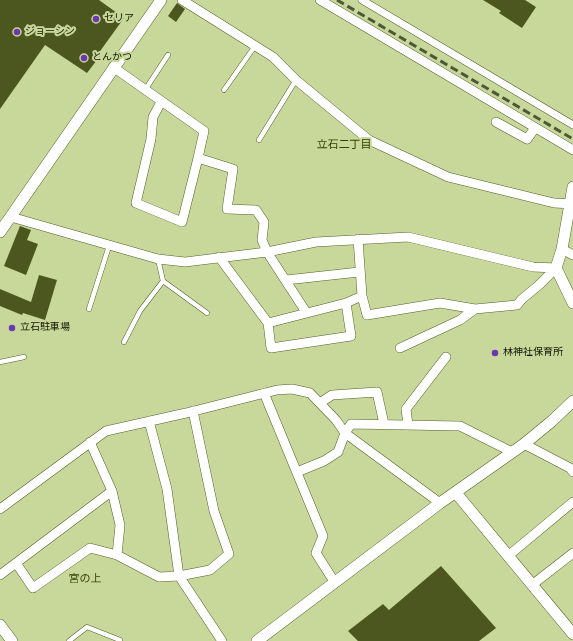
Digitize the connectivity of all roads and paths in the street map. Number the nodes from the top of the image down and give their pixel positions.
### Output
1 (161, 0) edge
2 (182, 0) edge
3 (320, 0) edge
4 (362, 0) edge
5 (255, 45) junction
6 (168, 55) dead end
7 (113, 67) junction
8 (296, 80) junction
9 (145, 90) junction
10 (224, 90) dead end
11 (161, 102) junction
12 (496, 122) dead end
13 (573, 125) edge
14 (535, 128) junction
15 (259, 140) dead end
16 (573, 150) edge
17 (198, 158) junction
18 (573, 187) edge
19 (571, 204) edge
20 (11, 217) junction
21 (0, 232) edge
22 (358, 239) junction
23 (109, 246) junction
24 (562, 248) junction
25 (267, 252) junction
26 (573, 255) edge
27 (219, 257) junction
28 (158, 259) junction
29 (556, 268) junction
30 (359, 272) junction
31 (163, 280) junction
32 (286, 280) junction
33 (362, 296) junction
34 (346, 303) junction
35 (573, 303) edge
36 (89, 309) dead end
37 (475, 309) junction
38 (306, 312) junction
39 (207, 313) dead end
40 (268, 322) junction
41 (124, 342) dead end
42 (400, 348) dead end
43 (24, 357) dead end
44 (446, 357) dead end
45 (0, 362) edge
46 (264, 393) junction
47 (573, 401) edge
48 (320, 403) junction
49 (193, 411) junction
50 (149, 421) junction
51 (384, 424) junction
52 (408, 425) junction
53 (345, 433) junction
54 (90, 442) junction
55 (524, 444) junction
56 (512, 452) junction
57 (297, 472) junction
58 (573, 472) edge
59 (112, 491) junction
60 (456, 493) junction
61 (573, 502) edge
62 (440, 503) junction
63 (0, 509) edge
64 (573, 553) edge
65 (117, 555) junction
66 (508, 556) junction
67 (16, 563) junction
68 (0, 575) edge
69 (180, 576) junction
70 (335, 583) junction
71 (532, 585) junction
72 (0, 625) edge
73 (572, 630) edge
74 (120, 640) edge
75 (12, 641) edge
76 (69, 641) edge
77 (222, 641) edge
78 (257, 641) edge

1 - 7 street
2 - 5 street
3 - 14 street
4 - 13 street
5 - 8 street
5 - 10 lane
6 - 9 lane
7 - 9 street
7 - 20 street
8 - 15 lane
8 - 19 street
9 - 11 street
11 - 17 street
11 - 17 street
12 - 14 street
14 - 16 street
17 - 25 street
18 - 19 street
19 - 24 street
20 - 21 street
20 - 23 street
22 - 25 street
22 - 29 street
22 - 30 street
23 - 28 street
23 - 36 lane
24 - 26 street
24 - 29 street
25 - 27 street
25 - 32 street
27 - 28 street
27 - 40 street
28 - 31 lane
29 - 35 street
29 - 37 street
30 - 32 street
30 - 33 street
31 - 39 lane
31 - 41 lane
32 - 38 street
33 - 34 street
33 - 37 street
34 - 38 street
34 - 40 street
37 - 42 street
38 - 40 street
43 - 45 lane
44 - 52 street
46 - 48 street
46 - 49 street
46 - 57 street
47 - 55 street
48 - 51 street
48 - 53 street
49 - 50 street
49 - 69 street
50 - 54 street
50 - 69 street
51 - 52 street
51 - 53 street
52 - 56 street
53 - 57 street
53 - 62 street
54 - 59 street
54 - 63 street
55 - 56 street
55 - 58 street
56 - 60 street
57 - 70 street
59 - 65 street
59 - 67 street
60 - 62 street
60 - 66 street
61 - 66 street
62 - 70 street
64 - 71 street
65 - 67 street
65 - 69 street
66 - 71 street
67 - 68 street
69 - 77 street
70 - 78 street
71 - 73 street
72 - 75 street
74 - 76 lane

